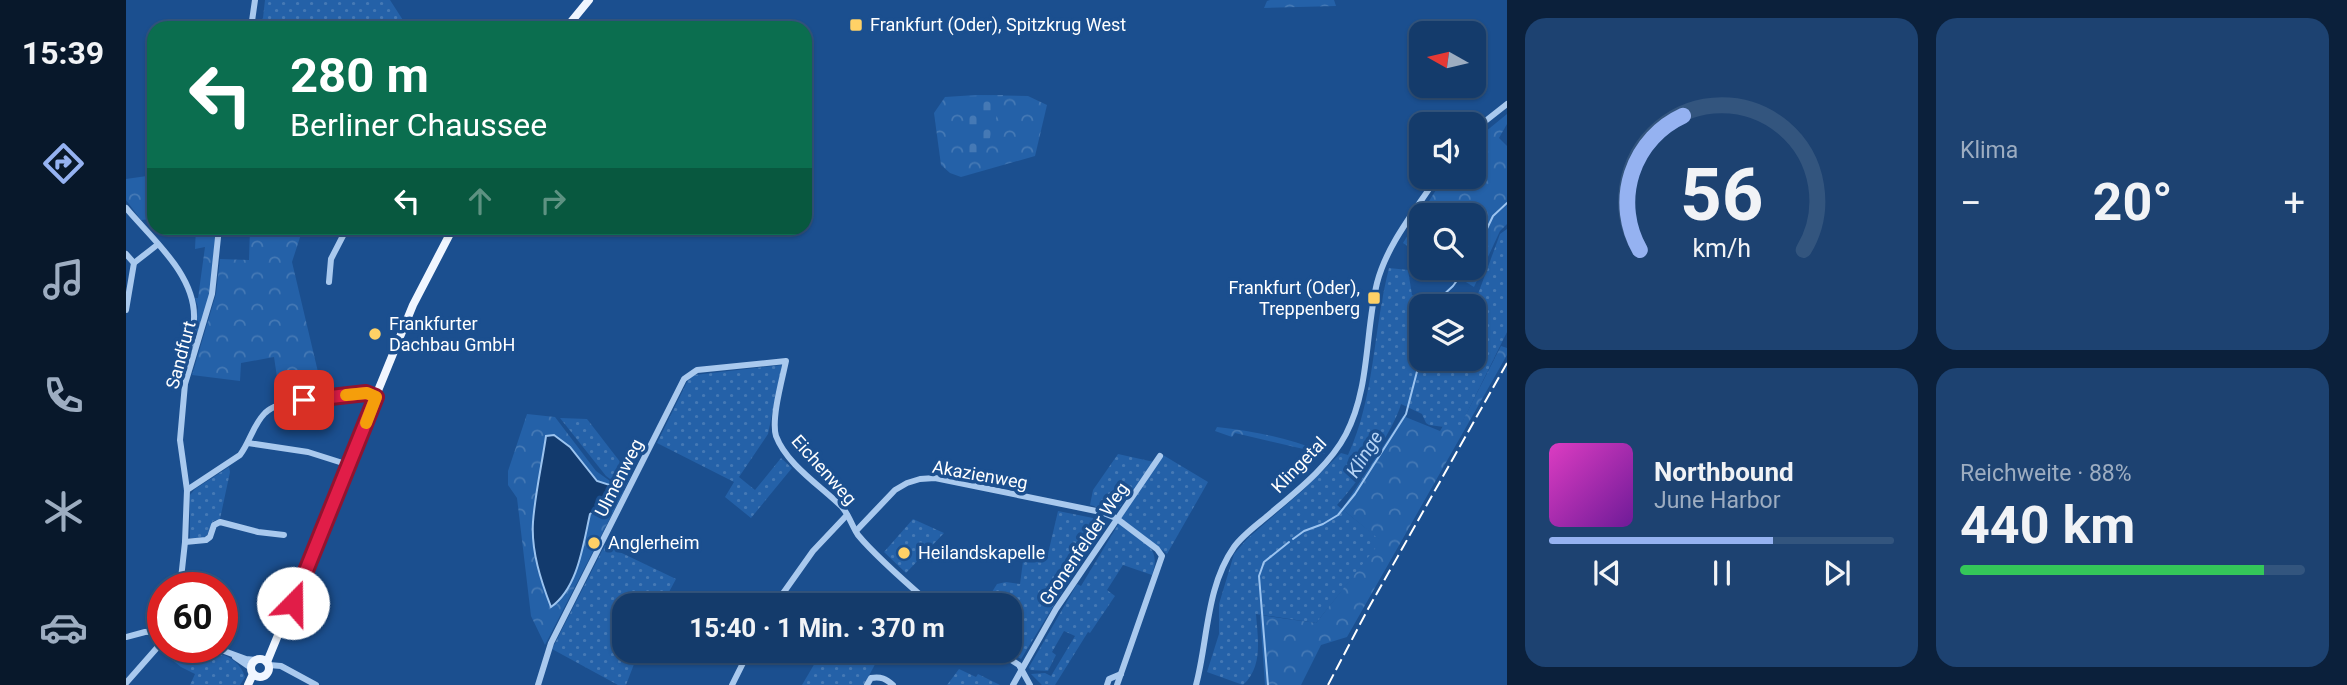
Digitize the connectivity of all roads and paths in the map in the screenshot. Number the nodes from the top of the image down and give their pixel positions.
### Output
1 (255, 0) edge
2 (591, 0) edge
3 (252, 21) edge
4 (572, 21) edge
5 (576, 21) edge
6 (1507, 104) edge
7 (1486, 121) edge
8 (1429, 189) edge
9 (126, 208) edge
10 (147, 232) edge
11 (149, 235) edge
12 (218, 235) edge
13 (343, 235) edge
14 (449, 235) edge
15 (157, 244) junction
16 (126, 254) edge
17 (134, 263) junction
18 (329, 282) dead end
19 (126, 310) edge
20 (786, 361) joint
21 (185, 384) junction
22 (376, 397) junction
23 (247, 443) junction
24 (1160, 456) dead end
25 (349, 464) junction
26 (187, 490) junction
27 (848, 515) junction
28 (1116, 518) junction
29 (856, 531) junction
30 (284, 535) dead end
31 (186, 542) junction
32 (182, 572) edge
33 (784, 593) edge
34 (918, 593) edge
35 (147, 632) edge
36 (126, 637) edge
37 (238, 656) edge
38 (147, 660) edge
39 (743, 663) edge
40 (1013, 663) edge
41 (260, 666) junction
42 (1022, 670) junction
43 (1121, 674) junction
44 (126, 683) edge
45 (248, 685) edge
46 (253, 685) edge
47 (316, 685) edge
48 (538, 685) edge
49 (733, 685) edge
50 (867, 685) edge
51 (893, 685) edge
52 (1013, 685) edge
53 (1030, 685) edge
54 (1107, 685) edge
55 (1117, 685) edge
56 (1196, 685) edge

1 - 3 street
2 - 4 main road
2 - 5 main road
6 - 7 street
8 - 56 street, Klingetal
9 - 10 street
11 - 15 street
12 - 21 street, Sandfurt
13 - 18 street
14 - 22 main road
15 - 17 street
15 - 21 street
16 - 17 street
17 - 19 street
20 - 27 street, Eichenweg
20 - 48 street, Ulmenweg
21 - 26 street, Sandfurt
22 - 23 street
22 - 25 main road
23 - 25 street
23 - 26 street
24 - 28 street, Gronenfelder Weg
25 - 41 main road
26 - 31 street, Sandfurt
27 - 29 street, Eichenweg
27 - 33 street
28 - 29 street, Akazienweg
28 - 42 street, Gronenfelder Weg
28 - 43 street
29 - 34 street, Eichenweg
30 - 31 street
31 - 32 street, Sandfurt
35 - 36 street
37 - 41 street
38 - 44 street
39 - 49 street
40 - 42 street
41 - 45 main road
41 - 46 main road
41 - 47 street
42 - 52 street, Gronenfelder Weg
42 - 53 street
43 - 54 street
43 - 55 street
50 - 51 street

